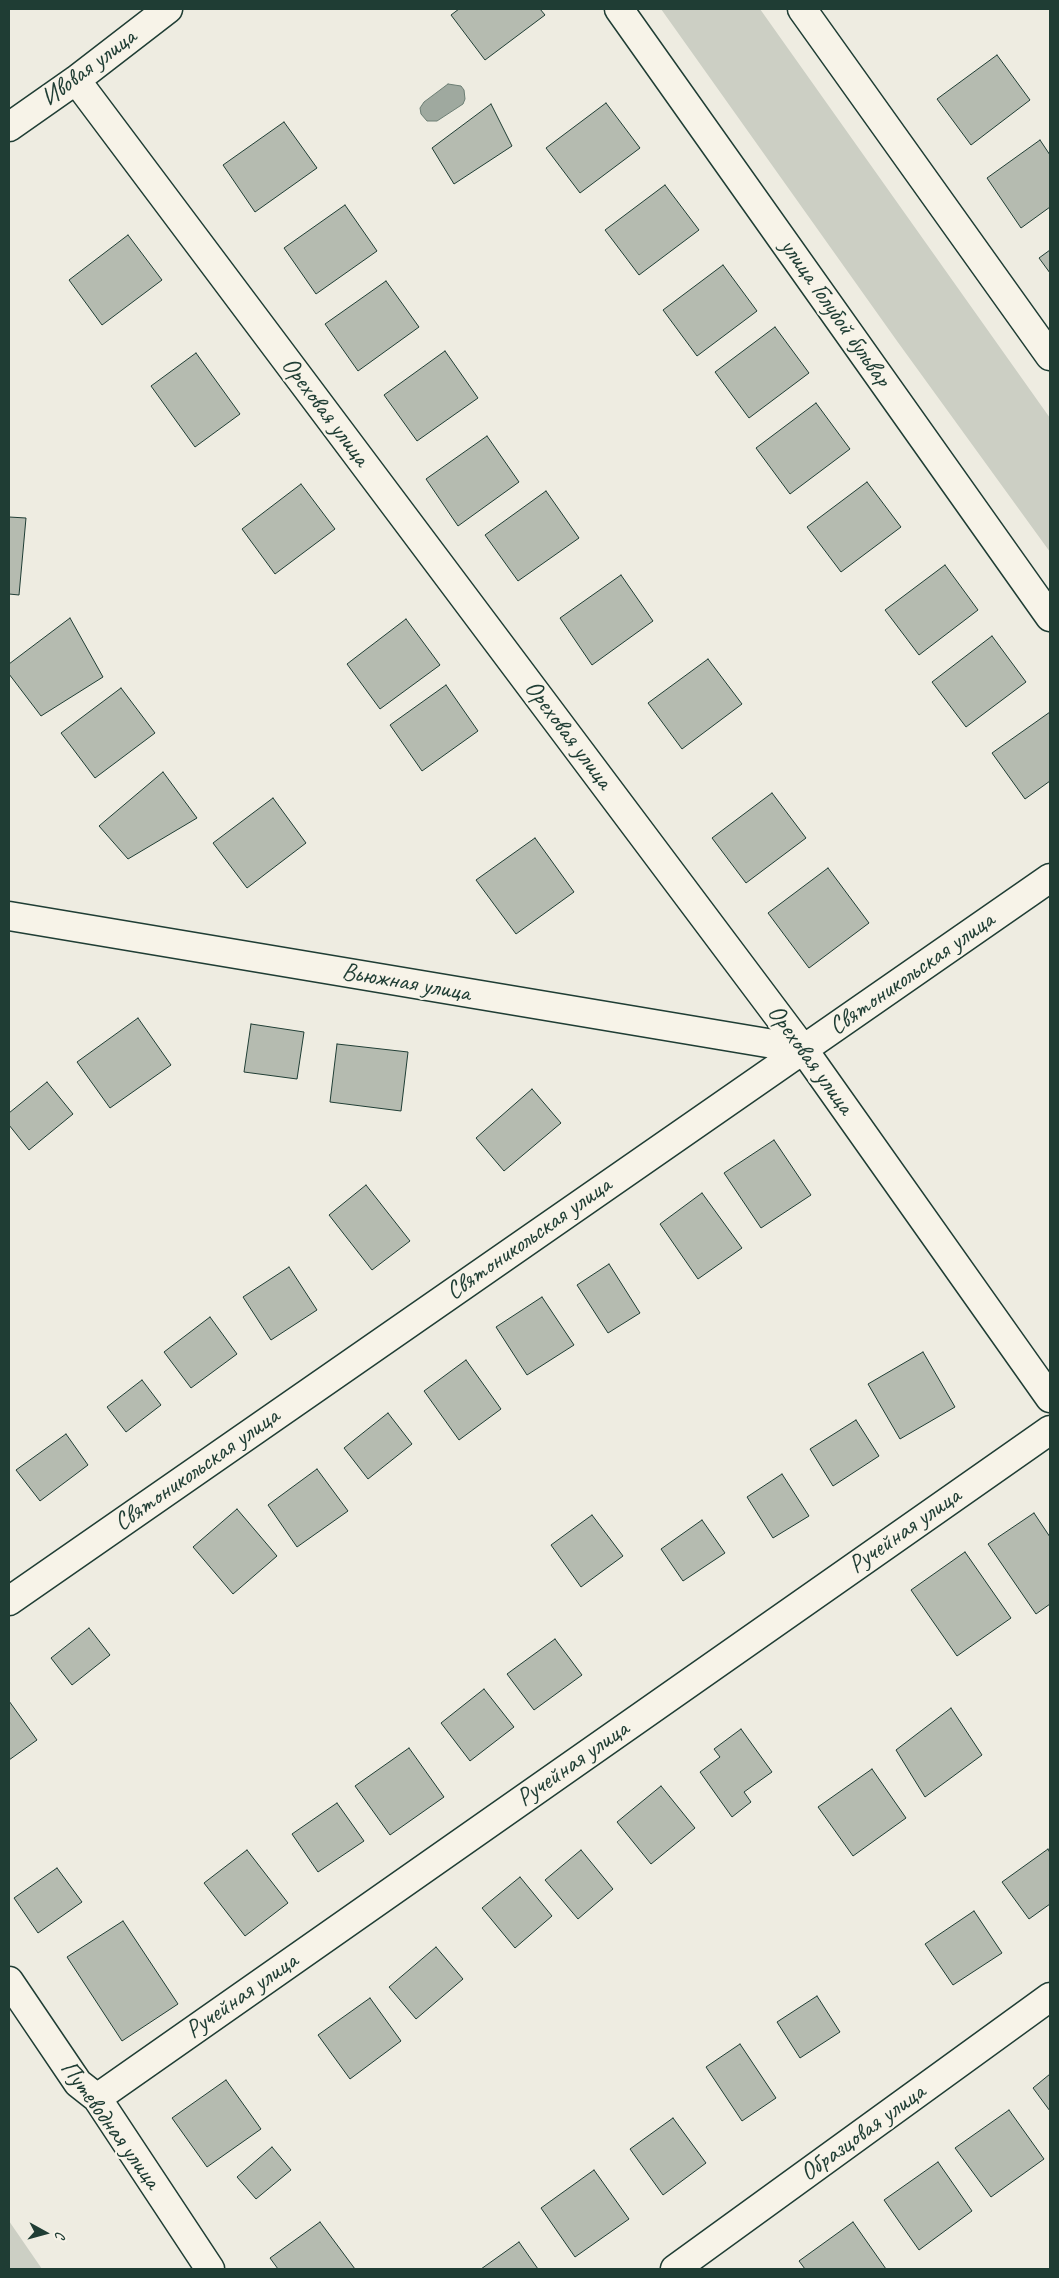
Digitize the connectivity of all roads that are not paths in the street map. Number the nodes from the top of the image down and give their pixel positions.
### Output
1 (168, 9) edge
2 (619, 9) edge
3 (802, 9) edge
4 (76, 80) junction
5 (9, 127) edge
6 (1050, 356) edge
7 (1050, 617) edge
8 (1050, 878) edge
9 (9, 916) edge
10 (803, 1049) junction
11 (1050, 1398) edge
12 (1050, 1430) edge
13 (9, 1601) edge
14 (9, 1981) edge
15 (1050, 1997) edge
16 (97, 2098) junction
17 (210, 2269) edge
18 (676, 2269) edge

1 - 4 street, Ивовая улица
2 - 7 street, улица Голубой бульвар
3 - 6 street
4 - 5 street, Ивовая улица
4 - 10 street, Ореховая улица
8 - 10 street, Святоникольская улица
9 - 10 street, Вьюжная улица
10 - 11 street, Ореховая улица
10 - 13 street, Святоникольская улица
12 - 16 street, Ручейная улица
14 - 16 street, Путеводная улица
15 - 18 street, Образцовая улица
16 - 17 street, Путеводная улица

